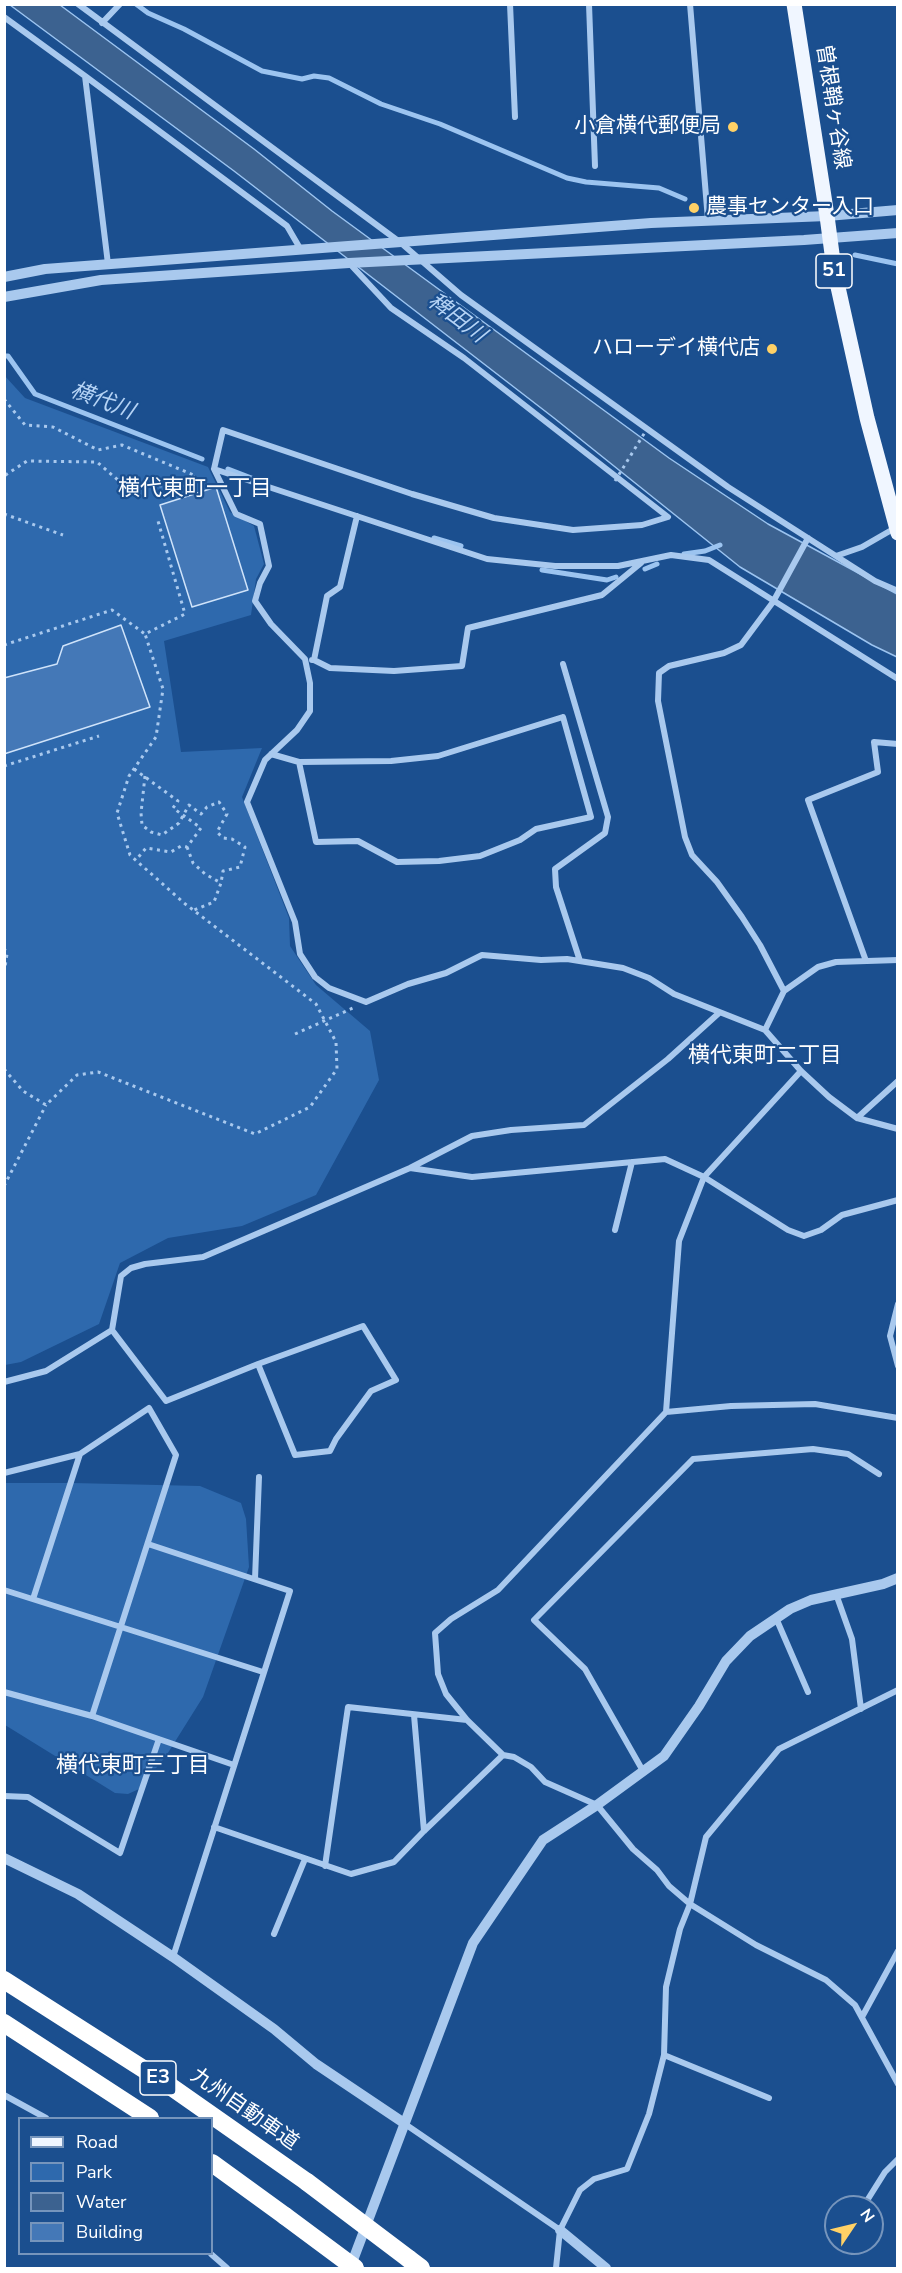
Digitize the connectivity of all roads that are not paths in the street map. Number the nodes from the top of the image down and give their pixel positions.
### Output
1 (78, 4) edge
2 (120, 4) edge
3 (510, 4) edge
4 (589, 4) edge
5 (690, 4) edge
6 (794, 4) edge
7 (4, 17) edge
8 (102, 24) junction
9 (85, 76) junction
10 (515, 117) dead end
11 (595, 166) dead end
12 (897, 210) edge
13 (827, 216) junction
14 (708, 220) junction
15 (897, 233) edge
16 (830, 239) junction
17 (401, 243) junction
18 (301, 250) junction
19 (423, 261) junction
20 (108, 264) junction
21 (344, 264) junction
22 (4, 277) edge
23 (4, 297) edge
24 (214, 469) junction
25 (357, 516) junction
26 (897, 530) edge
27 (808, 538) junction
28 (836, 556) junction
29 (644, 561) junction
30 (897, 591) edge
31 (774, 598) junction
32 (305, 659) junction
33 (314, 660) junction
34 (563, 664) dead end
35 (897, 679) edge
36 (897, 744) edge
37 (271, 754) junction
38 (299, 762) junction
39 (897, 960) edge
40 (580, 961) junction
41 (866, 961) junction
42 (784, 991) junction
43 (719, 1013) junction
44 (765, 1030) junction
45 (801, 1071) junction
46 (897, 1082) edge
47 (856, 1118) junction
48 (897, 1129) edge
49 (632, 1162) junction
50 (410, 1168) junction
51 (704, 1177) junction
52 (897, 1200) edge
53 (615, 1230) dead end
54 (897, 1304) edge
55 (112, 1330) junction
56 (258, 1364) junction
57 (897, 1366) edge
58 (4, 1382) edge
59 (666, 1412) junction
60 (897, 1418) edge
61 (80, 1454) junction
62 (4, 1463) edge
63 (6, 1473) edge
64 (879, 1474) dead end
65 (259, 1477) dead end
66 (148, 1544) junction
67 (897, 1578) edge
68 (255, 1579) junction
69 (4, 1590) edge
70 (835, 1593) junction
71 (33, 1599) junction
72 (776, 1618) junction
73 (122, 1628) junction
74 (263, 1672) junction
75 (897, 1690) edge
76 (4, 1692) edge
77 (808, 1692) dead end
78 (861, 1708) junction
79 (414, 1715) junction
80 (92, 1716) junction
81 (467, 1720) junction
82 (159, 1739) junction
83 (503, 1755) junction
84 (234, 1765) junction
85 (643, 1771) junction
86 (4, 1796) edge
87 (597, 1805) junction
88 (214, 1827) junction
89 (424, 1831) junction
90 (5, 1859) edge
91 (304, 1859) junction
92 (325, 1866) junction
93 (690, 1904) junction
94 (274, 1934) dead end
95 (897, 1951) edge
96 (173, 1957) junction
97 (4, 1980) edge
98 (862, 2017) junction
99 (4, 2023) edge
100 (664, 2055) junction
101 (897, 2084) edge
102 (4, 2095) edge
103 (770, 2098) dead end
104 (44, 2117) edge
105 (148, 2117) edge
106 (404, 2123) junction
107 (897, 2159) edge
108 (213, 2164) edge
109 (870, 2195) edge
110 (560, 2230) junction
111 (213, 2255) edge
112 (417, 2265) edge
113 (227, 2268) edge
114 (350, 2268) edge
115 (355, 2268) edge
116 (556, 2268) edge
117 (606, 2268) edge

1 - 8 street
2 - 8 street
3 - 10 street
4 - 11 street
5 - 14 street
6 - 13 main road, 曽根鞘ヶ谷線 / 51
7 - 9 street
8 - 17 street
9 - 18 street
9 - 20 street
12 - 13 street
13 - 14 street
13 - 16 main road, 曽根鞘ヶ谷線 / 51
14 - 17 street
15 - 16 street
16 - 19 street
16 - 26 main road, 曽根鞘ヶ谷線 / 51
17 - 18 street
17 - 19 street
18 - 20 street
19 - 21 street
19 - 27 street
20 - 22 street
21 - 23 street
21 - 24 street
24 - 25 street
24 - 32 street
25 - 29 street
25 - 33 street
26 - 28 street
27 - 28 street
27 - 31 street
28 - 30 street
29 - 31 street
29 - 33 street
31 - 35 street
31 - 42 street
32 - 33 street
32 - 37 street
34 - 40 street
36 - 41 street
37 - 38 street
37 - 40 street
38 - 38 street
39 - 41 street
40 - 43 street
41 - 42 street
42 - 44 street
43 - 44 street
43 - 50 street
44 - 45 street
45 - 47 street
45 - 51 street
46 - 47 street
47 - 48 street
49 - 50 street
49 - 51 street
49 - 53 street
50 - 55 street
51 - 52 street
51 - 59 street
54 - 57 street
55 - 56 street
55 - 58 street
56 - 56 street
59 - 60 street
59 - 81 street
61 - 63 street
61 - 66 street
61 - 71 street
62 - 63 street
64 - 85 street
65 - 68 street
66 - 68 street
66 - 73 street
67 - 70 street
68 - 74 street
69 - 71 street
70 - 72 street
70 - 78 street
71 - 73 street
72 - 77 street
72 - 85 street
73 - 74 street
73 - 80 street
74 - 84 street
75 - 78 street
76 - 80 street
78 - 93 street
79 - 81 street
79 - 89 street
79 - 92 street
80 - 82 street
81 - 83 street
82 - 84 street
82 - 86 street
83 - 87 street
83 - 89 street
84 - 88 street
85 - 87 street
87 - 93 street
87 - 106 street
88 - 91 street
88 - 96 street
89 - 92 street
90 - 96 street
91 - 92 street
91 - 94 street
93 - 98 street
93 - 100 street
95 - 98 street
96 - 106 street
97 - 112 highway, 九州自動車道 / E3, bridge
98 - 101 street
99 - 105 highway, E3
100 - 103 street
100 - 110 street
102 - 104 street
106 - 110 street
106 - 114 street
107 - 109 street
108 - 115 highway, bridge
110 - 116 street
110 - 117 street
111 - 113 street

